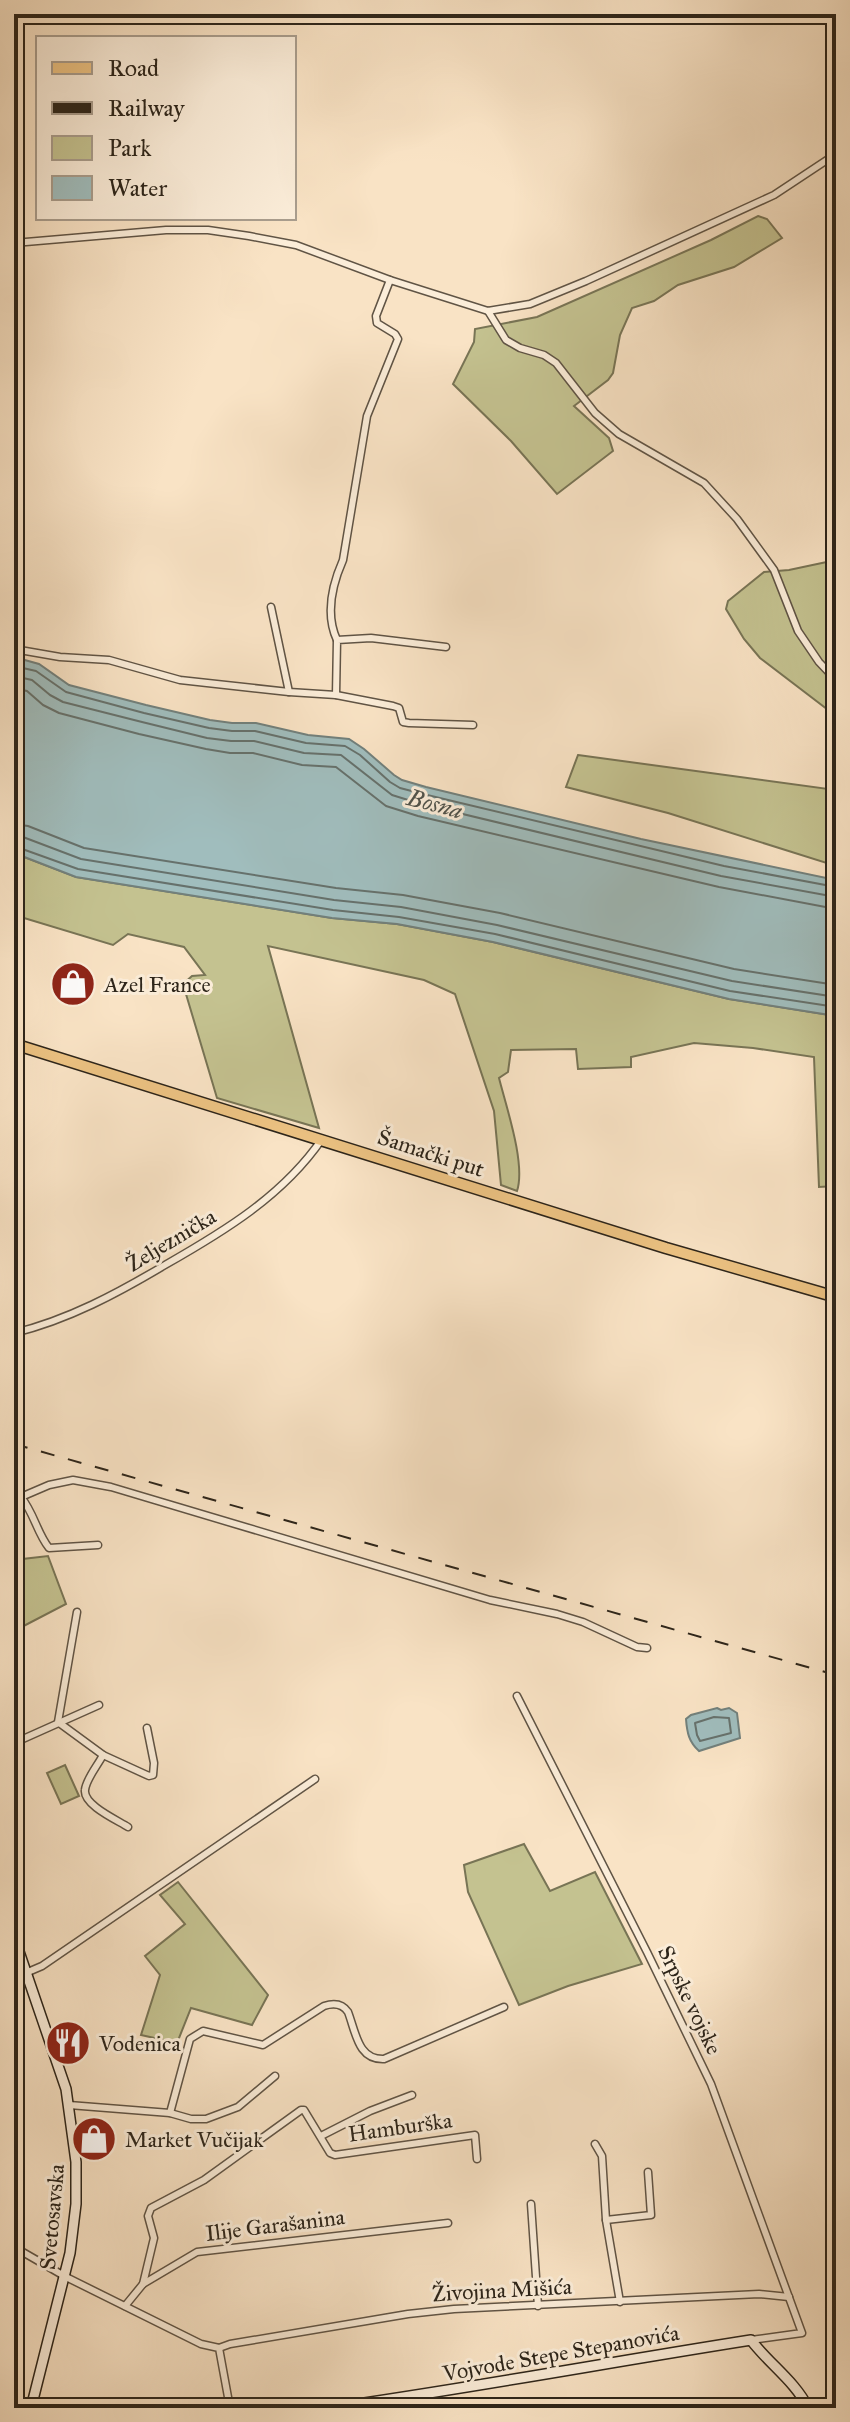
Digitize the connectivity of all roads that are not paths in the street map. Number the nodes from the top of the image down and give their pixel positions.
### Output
1 (836, 154) edge
2 (14, 243) edge
3 (390, 280) junction
4 (488, 311) junction
5 (271, 607) dead end
6 (337, 640) junction
7 (446, 647) dead end
8 (14, 649) edge
9 (836, 680) edge
10 (289, 692) junction
11 (336, 695) junction
12 (473, 725) dead end
13 (14, 1044) edge
14 (322, 1139) junction
15 (836, 1297) edge
16 (14, 1333) edge
17 (18, 1499) edge
18 (98, 1545) dead end
19 (77, 1612) dead end
20 (647, 1648) dead end
21 (517, 1696) dead end
22 (99, 1705) dead end
23 (58, 1722) junction
24 (147, 1728) dead end
25 (14, 1743) edge
26 (103, 1755) junction
27 (315, 1779) dead end
28 (128, 1827) dead end
29 (14, 1937) edge
30 (27, 1974) junction
31 (14, 1978) edge
32 (504, 2007) dead end
33 (275, 2076) dead end
34 (412, 2095) dead end
35 (69, 2105) junction
36 (170, 2113) junction
37 (321, 2136) junction
38 (595, 2144) dead end
39 (477, 2159) dead end
40 (648, 2172) dead end
41 (531, 2204) dead end
42 (606, 2220) junction
43 (448, 2223) dead end
44 (14, 2247) edge
45 (66, 2277) junction
46 (143, 2284) junction
47 (789, 2297) junction
48 (620, 2302) junction
49 (125, 2306) junction
50 (538, 2306) junction
51 (751, 2340) junction
52 (219, 2348) junction
53 (418, 2396) junction
54 (31, 2408) edge
55 (230, 2408) edge
56 (330, 2408) edge
57 (420, 2408) edge
58 (808, 2408) edge

1 - 4 street
2 - 3 street
3 - 4 street
3 - 6 street
4 - 9 street
5 - 10 street
6 - 7 street
6 - 11 street
8 - 10 street
10 - 11 street
11 - 12 street
13 - 14 main road, Šamački put
14 - 15 main road, Šamački put
14 - 16 street, Željeznička
17 - 18 street
17 - 20 street
19 - 23 street
21 - 47 street, Srpske vojske
22 - 23 street
23 - 25 street
23 - 26 street
24 - 26 street
26 - 28 street
27 - 30 street
29 - 30 street, Svetosavska
30 - 31 street
30 - 35 street, Svetosavska
32 - 36 street
33 - 36 street
34 - 37 street
35 - 36 street
35 - 45 street, Svetosavska
37 - 39 street, Hamburška
37 - 46 street, Hamburška
38 - 42 street
40 - 42 street
41 - 50 street
42 - 48 street
43 - 46 street, Ilije Garašanina
44 - 45 street
45 - 49 street
45 - 54 street, Svetosavska
46 - 49 street, Ilije Garašanina
47 - 48 street, Živojina Mišića
47 - 51 street, Srpske vojske
48 - 50 street, Živojina Mišića
49 - 52 street
50 - 52 street, Živojina Mišića
51 - 53 street, Vojvode Stepe Stepanovića
51 - 58 street
52 - 55 street
53 - 56 street, Vojvode Stepe Stepanovića
53 - 57 street

